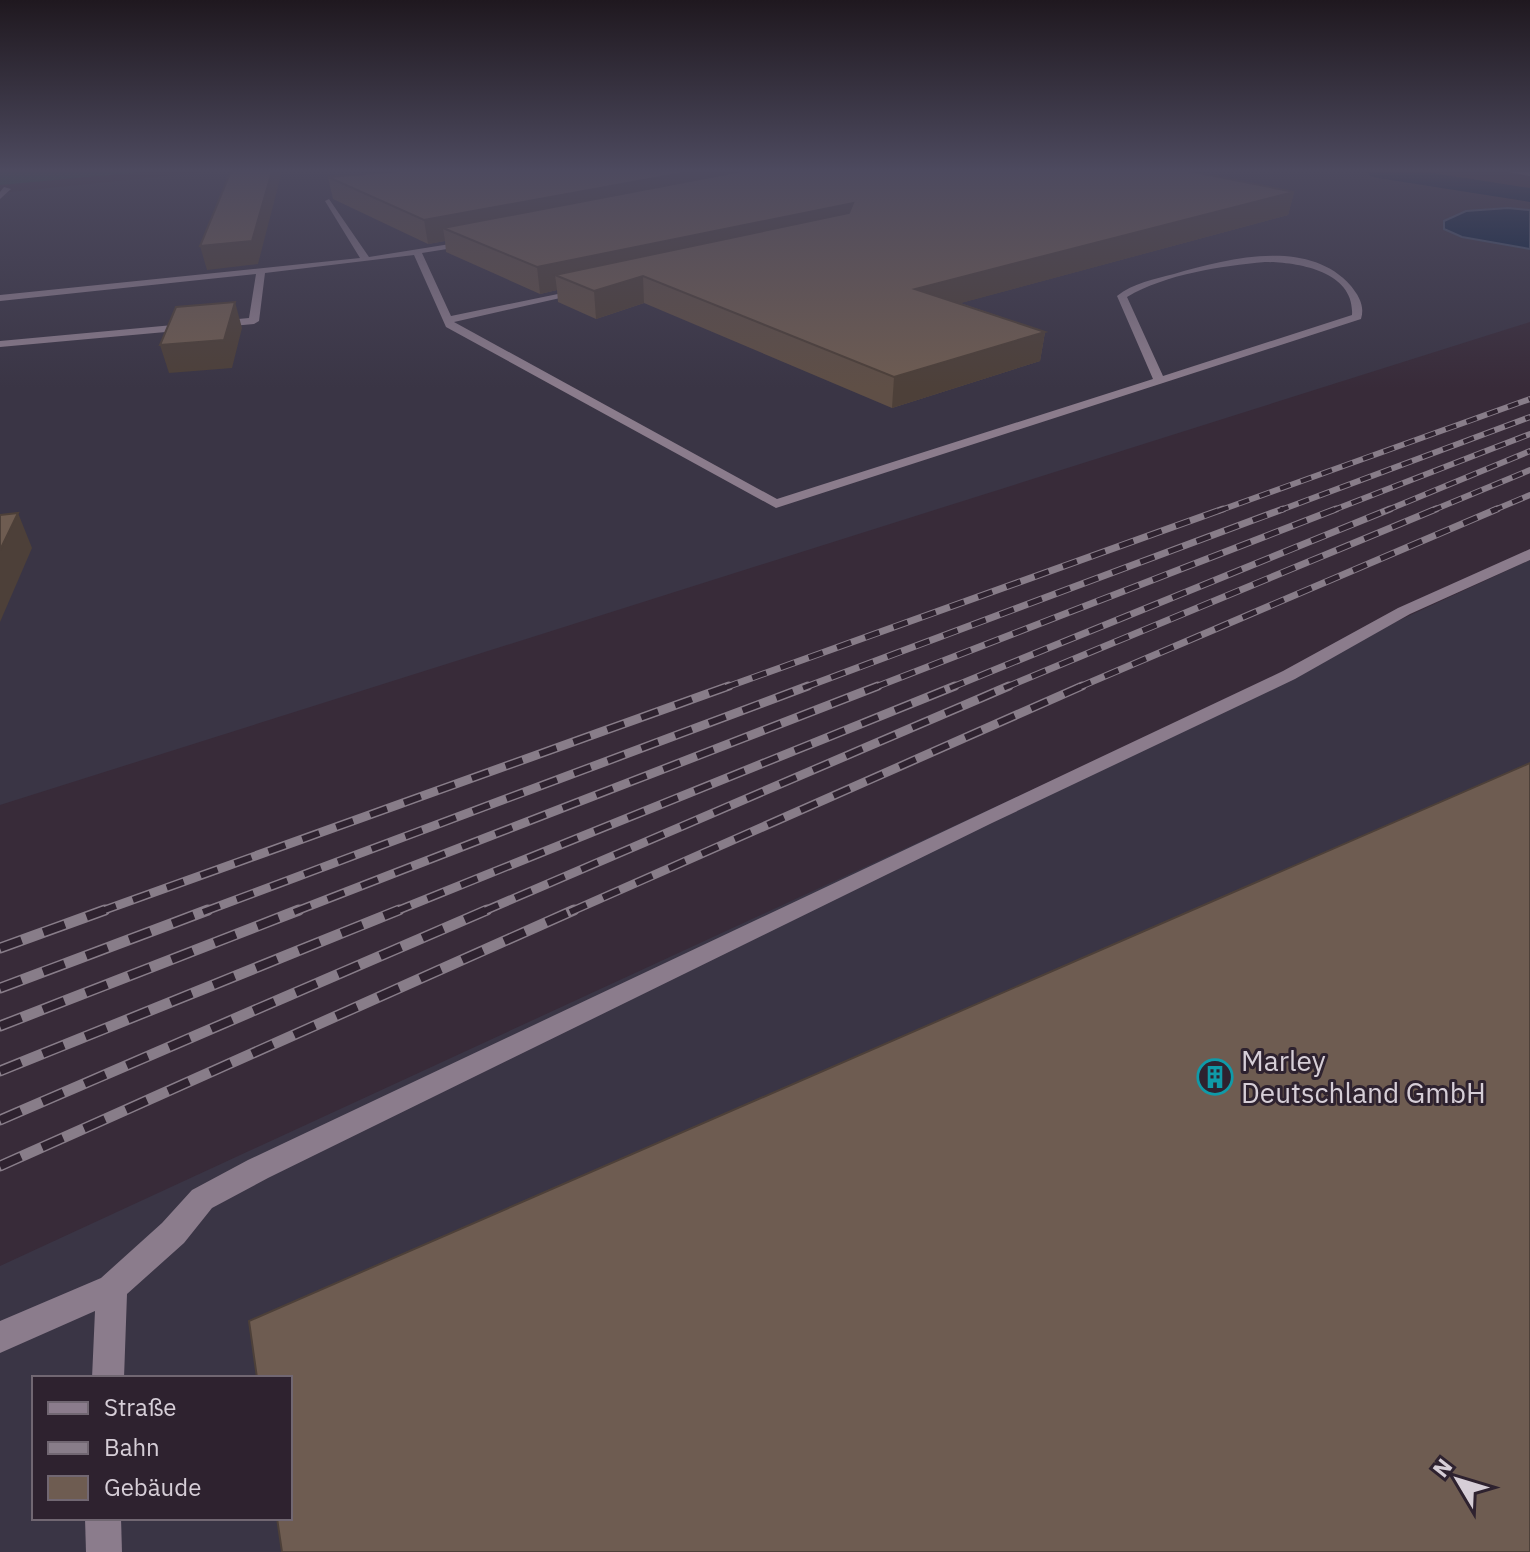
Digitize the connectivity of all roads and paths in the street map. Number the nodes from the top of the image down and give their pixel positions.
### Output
1 (356, 243) edge
2 (461, 243) edge
3 (417, 252) junction
4 (366, 260) junction
5 (261, 271) junction
6 (601, 286) edge
7 (0, 298) edge
8 (447, 320) junction
9 (0, 344) edge
10 (1159, 380) junction
11 (1530, 554) edge
12 (112, 1288) junction
13 (0, 1337) edge
14 (108, 1376) edge
15 (103, 1520) edge
16 (104, 1552) edge

1 - 4 street
2 - 3 street
3 - 4 street
3 - 8 street
4 - 5 street
5 - 7 street
5 - 9 street
6 - 8 street
8 - 10 street
10 - 10 street
11 - 12 street
12 - 13 street
12 - 14 street
15 - 16 street

